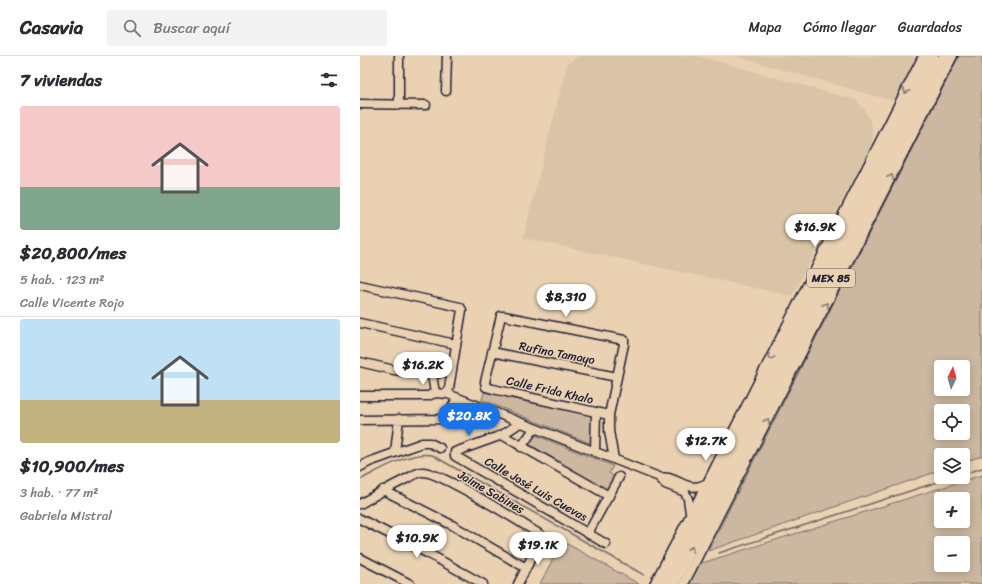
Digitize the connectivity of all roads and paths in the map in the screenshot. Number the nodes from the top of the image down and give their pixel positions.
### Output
1 (399, 56) edge
2 (447, 56) edge
3 (923, 56) edge
4 (932, 56) edge
5 (945, 56) edge
6 (953, 56) edge
7 (446, 91) dead end
8 (360, 104) edge
9 (399, 104) junction
10 (426, 106) dead end
11 (878, 146) junction
12 (878, 163) junction
13 (884, 192) junction
14 (870, 203) junction
15 (360, 285) edge
16 (360, 324) edge
17 (455, 344) junction
18 (492, 352) junction
19 (360, 362) edge
20 (451, 370) junction
21 (432, 375) junction
22 (617, 377) junction
23 (436, 393) junction
24 (752, 393) junction
25 (448, 394) junction
26 (360, 396) edge
27 (457, 398) junction
28 (477, 406) junction
29 (596, 412) junction
30 (750, 414) junction
31 (609, 415) junction
32 (399, 419) junction
33 (446, 419) junction
34 (360, 420) edge
35 (520, 423) junction
36 (534, 429) junction
37 (502, 435) junction
38 (751, 443) junction
39 (521, 447) junction
40 (440, 448) dead end
41 (595, 451) junction
42 (395, 452) junction
43 (614, 459) junction
44 (360, 467) edge
45 (619, 477) dead end
46 (659, 477) junction
47 (707, 483) junction
48 (383, 490) junction
49 (609, 496) junction
50 (360, 504) edge
51 (690, 513) junction
52 (360, 518) edge
53 (588, 533) junction
54 (606, 544) dead end
55 (360, 558) edge
56 (526, 568) junction
57 (410, 584) edge
58 (483, 584) edge
59 (518, 584) edge
60 (654, 584) edge
61 (663, 584) edge
62 (673, 584) edge
63 (684, 584) edge

1 - 9 street
2 - 7 street
3 -> 11 street
4 - 12 highway, MEX 85
5 - 14 highway, MEX 85
13 -> 6 street
8 - 9 street
9 - 10 street
11 - 12 highway
11 -> 24 street
12 - 30 highway, MEX 85
13 - 14 highway
38 -> 13 street
14 - 38 highway, MEX 85
15 - 17 street
16 - 17 street
17 - 20 street
18 - 22 street, Rufino Tamayo
18 - 22 street
18 - 29 street, Calle Frida Khalo
19 - 21 street
20 - 21 street
20 - 25 street
21 - 23 street
22 - 31 street
23 - 25 street
23 - 26 street
24 - 30 highway
24 - 47 street
25 - 27 street
27 - 28 street
27 - 33 street
28 - 33 street
28 - 35 street
29 - 31 street, Calle Frida Khalo
29 - 41 street
30 - 61 highway, MEX 85
31 - 43 street
32 - 33 street
32 - 34 street
32 - 42 street
35 - 36 street
35 - 37 street
36 - 39 street
36 - 41 street
37 - 39 street
37 - 53 street, Calle José Luis Cuevas
62 -> 38 highway, MEX 85
38 - 63 street
39 - 49 street
40 - 42 street
41 - 43 street
42 - 44 street
43 - 46 street
45 - 49 street
46 - 47 street
46 - 51 street
47 - 51 street
48 - 50 street
48 - 56 street
48 - 56 street, Jaime Sabines
49 - 53 street
51 - 60 street
52 - 58 street
53 - 54 street, Calle José Luis Cuevas
55 - 57 street
56 - 59 street

